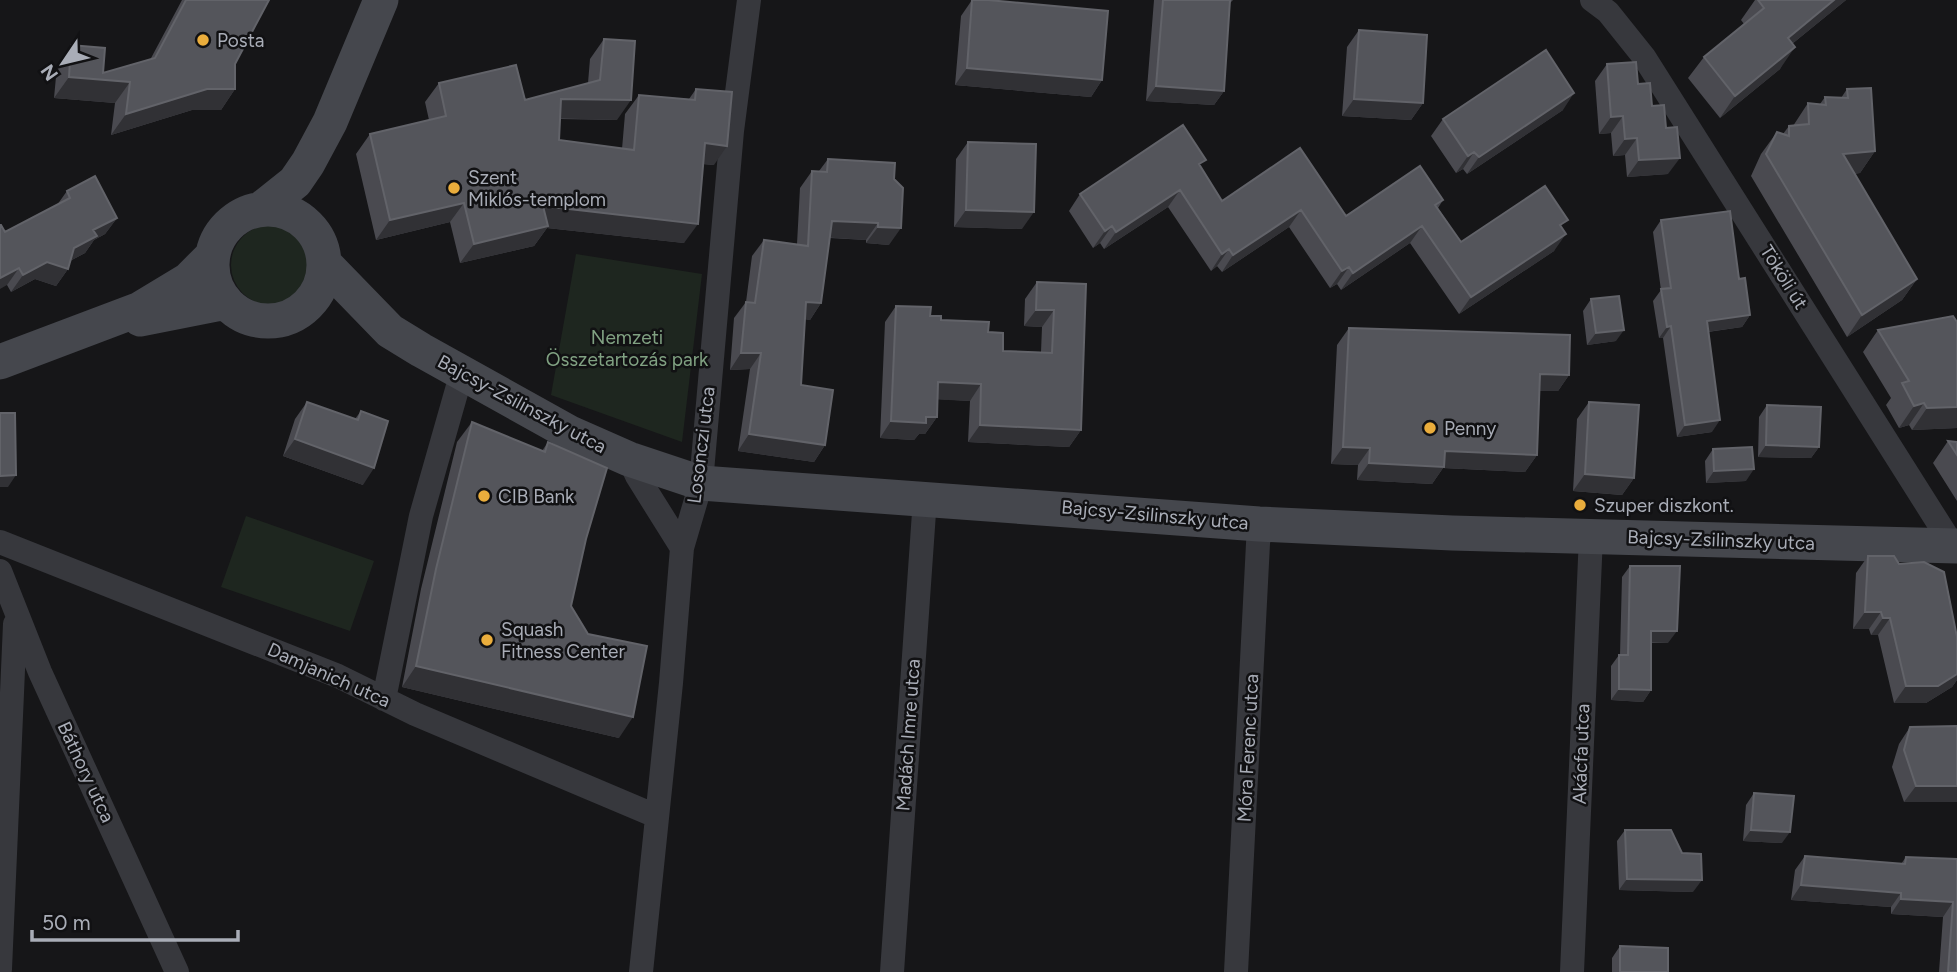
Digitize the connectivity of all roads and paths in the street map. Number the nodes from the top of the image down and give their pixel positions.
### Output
1 (381, 0) edge
2 (749, 0) edge
3 (1608, 4) edge
4 (330, 122) junction
5 (261, 209) junction
6 (309, 226) junction
7 (212, 256) junction
8 (324, 263) junction
9 (226, 302) junction
10 (310, 302) junction
11 (95, 327) junction
12 (390, 331) junction
13 (0, 362) edge
14 (462, 372) junction
15 (629, 459) junction
16 (701, 483) junction
17 (925, 498) junction
18 (1259, 524) junction
19 (1591, 536) junction
20 (0, 542) edge
21 (682, 548) junction
22 (1956, 553) edge
23 (0, 570) edge
24 (16, 615) junction
25 (384, 699) junction
26 (656, 816) junction
27 (0, 969) edge
28 (177, 972) edge
29 (641, 972) edge
30 (892, 972) edge
31 (1236, 972) edge
32 (1572, 972) edge

1 - 4 street
2 - 16 street, Losonczi utca
3 - 22 street, Tököli út
4 - 5 street
4 - 6 street
5 - 6 street
5 - 7 street
6 - 8 street
7 - 9 street
7 - 11 street
8 - 10 street
8 - 12 street, Bajcsy-Zsilinszky utca
9 - 10 street
9 - 11 street
10 - 12 street, Bajcsy-Zsilinszky utca
11 - 13 street
12 - 14 street, Bajcsy-Zsilinszky utca
14 - 15 street, Bajcsy-Zsilinszky utca
14 - 25 street
15 - 16 street, Bajcsy-Zsilinszky utca
15 - 21 street
16 - 17 street, Bajcsy-Zsilinszky utca
16 - 21 street, Losonczi utca
17 - 18 street, Bajcsy-Zsilinszky utca
17 - 30 street, Madách Imre utca
18 - 19 street, Bajcsy-Zsilinszky utca
18 - 31 street, Móra Ferenc utca
19 - 22 street, Bajcsy-Zsilinszky utca
19 - 32 street, Akácfa utca
20 - 25 street, Damjanich utca
21 - 26 street, Losonczi utca
23 - 24 street, Báthory utca
24 - 27 street
24 - 28 street, Báthory utca
25 - 26 street, Damjanich utca
26 - 29 street, Losonczi utca

